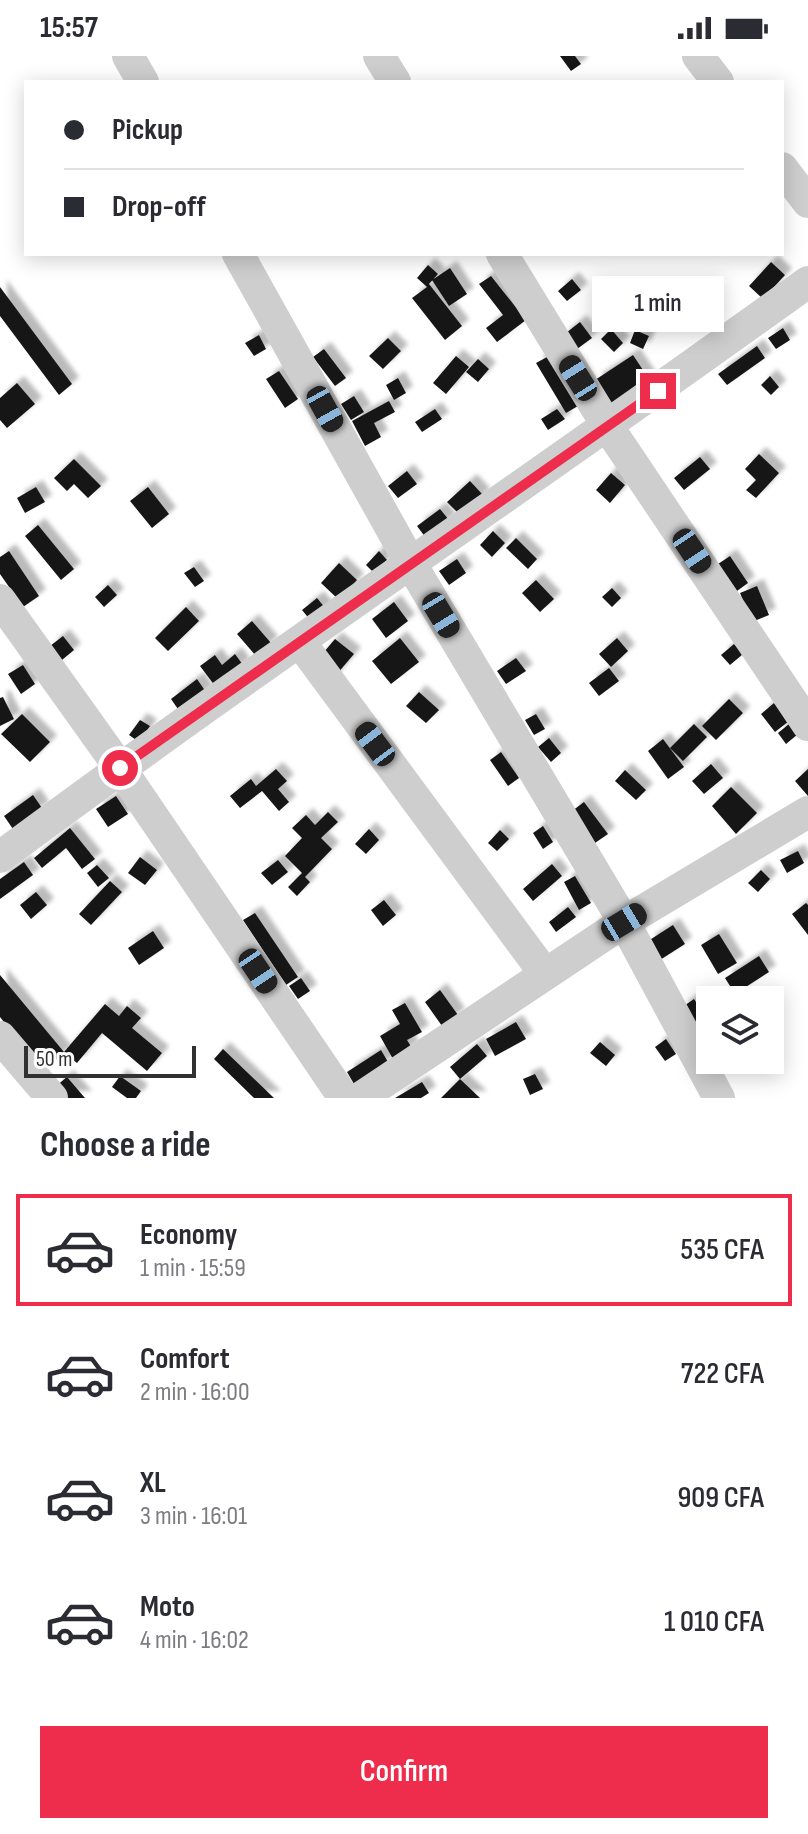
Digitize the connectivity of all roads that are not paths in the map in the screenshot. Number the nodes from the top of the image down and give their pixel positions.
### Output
1 (128, 56) edge
2 (379, 56) edge
3 (698, 56) edge
4 (142, 80) edge
5 (394, 80) edge
6 (716, 80) edge
7 (784, 171) edge
8 (808, 202) edge
9 (239, 256) edge
10 (503, 256) edge
11 (808, 282) edge
12 (608, 427) junction
13 (411, 564) junction
14 (0, 600) edge
15 (300, 642) junction
16 (808, 725) edge
17 (120, 768) junction
18 (808, 812) edge
19 (0, 857) edge
20 (624, 922) junction
21 (545, 974) junction
22 (0, 1037) edge
23 (52, 1098) edge
24 (344, 1098) edge
25 (360, 1098) edge
26 (719, 1098) edge

1 - 4 street
2 - 5 street
3 - 6 street
7 - 8 street
9 - 13 street
10 - 12 street
11 - 12 street
12 - 13 street
12 - 16 street
13 - 15 street
13 - 20 street
14 - 17 street
15 - 17 street
15 - 21 street
17 - 19 street
17 - 24 street
18 - 20 street
20 - 21 street
20 - 26 street
21 - 25 street
22 - 23 street

